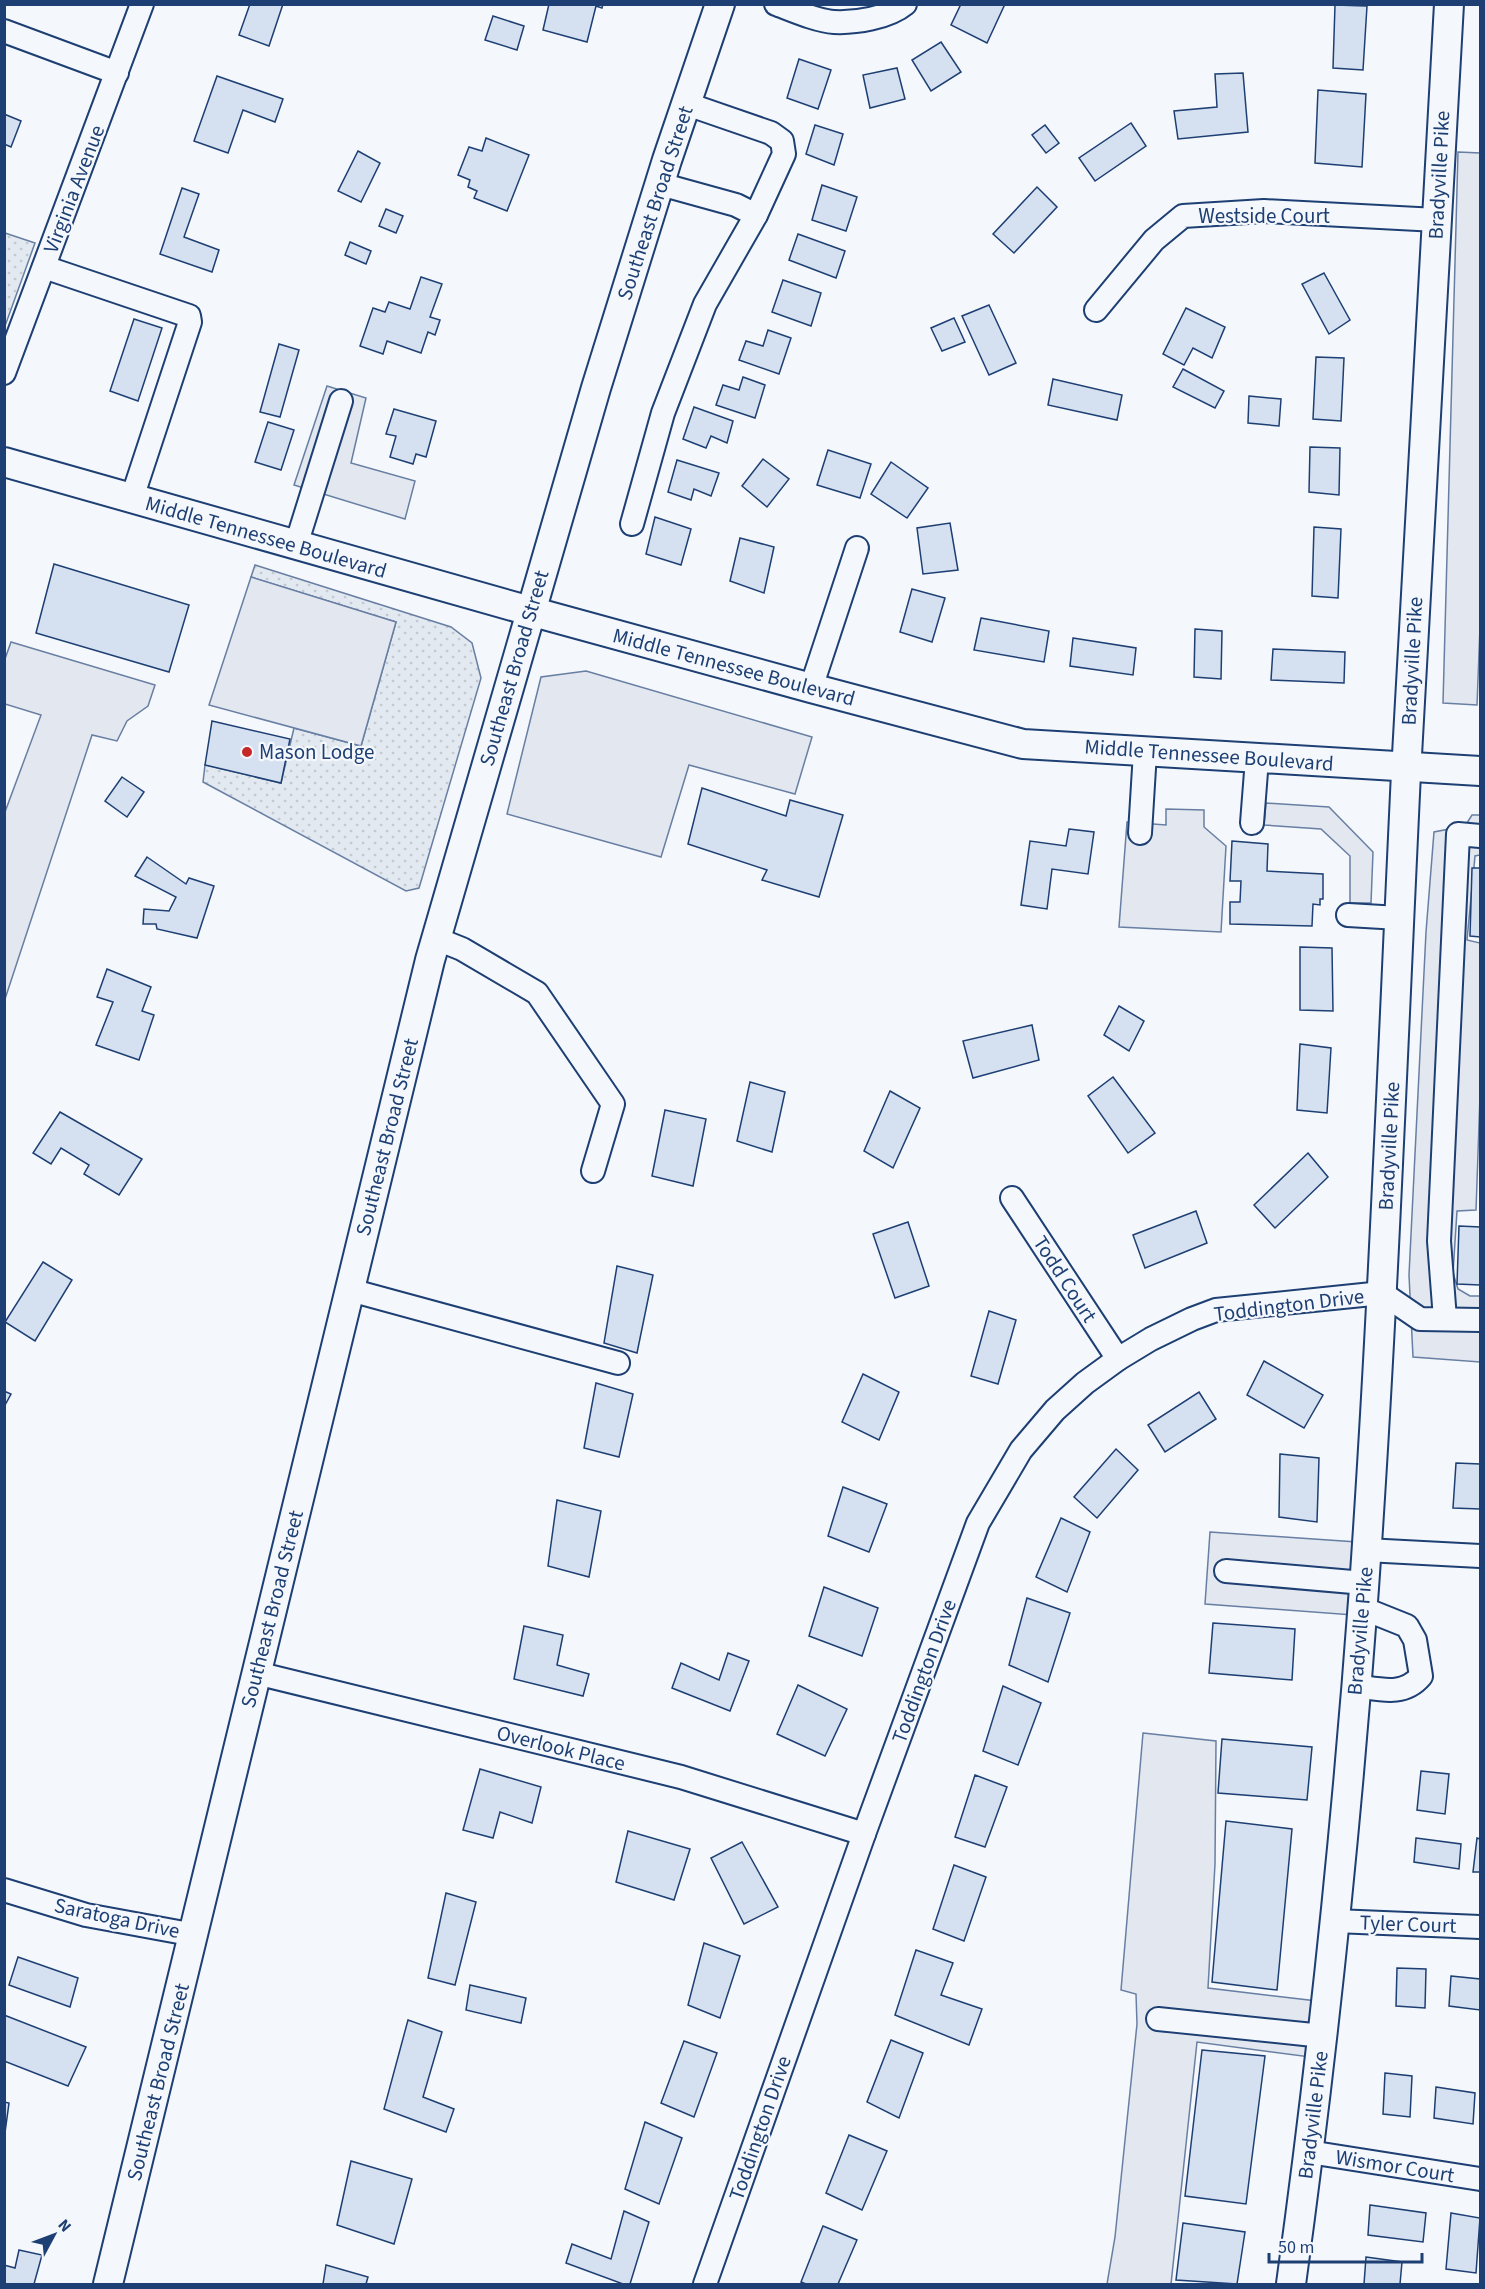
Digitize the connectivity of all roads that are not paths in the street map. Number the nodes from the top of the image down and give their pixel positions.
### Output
1 (142, 4) edge
2 (720, 4) edge
3 (776, 4) edge
4 (905, 4) edge
5 (1449, 4) edge
6 (4, 31) edge
7 (117, 73) junction
8 (687, 104) junction
9 (660, 184) junction
10 (756, 214) junction
11 (1437, 220) junction
12 (44, 267) junction
13 (1096, 310) dead end
14 (4, 373) edge
15 (341, 401) dead end
16 (4, 462) edge
17 (132, 498) junction
18 (632, 524) dead end
19 (296, 545) junction
20 (856, 548) dead end
21 (530, 611) junction
22 (811, 688) junction
23 (1145, 752) junction
24 (1257, 759) junction
25 (1406, 768) junction
26 (1480, 771) edge
27 (1252, 823) dead end
28 (1140, 833) dead end
29 (1480, 836) edge
30 (1348, 915) dead end
31 (1399, 918) junction
32 (436, 939) junction
33 (593, 1171) dead end
34 (1012, 1198) dead end
35 (350, 1290) junction
36 (1382, 1293) junction
37 (1445, 1319) junction
38 (1480, 1320) edge
39 (1118, 1359) junction
40 (618, 1363) dead end
41 (1366, 1550) junction
42 (1480, 1556) edge
43 (1226, 1571) dead end
44 (1363, 1596) junction
45 (256, 1673) junction
46 (1355, 1686) junction
47 (864, 1834) junction
48 (4, 1890) edge
49 (1335, 1921) junction
50 (1480, 1927) edge
51 (195, 1935) junction
52 (1158, 2019) dead end
53 (1323, 2036) junction
54 (1310, 2152) junction
55 (1480, 2179) edge
56 (108, 2284) edge
57 (705, 2284) edge
58 (1291, 2284) edge

1 - 7 street, Virginia Avenue
2 - 8 main road, Southeast Broad Street
3 - 4 street
5 - 11 main road, Bradyville Pike
6 - 7 street
7 - 12 street, Virginia Avenue
8 - 9 main road, Southeast Broad Street
8 - 10 street
9 - 10 street
9 - 21 main road, Southeast Broad Street
10 - 18 street
11 - 13 street, Westside Court
11 - 25 main road, Bradyville Pike
12 - 14 street, Virginia Avenue
12 - 17 street
15 - 19 street
16 - 17 main road, Middle Tennessee Boulevard
17 - 19 main road, Middle Tennessee Boulevard
19 - 21 main road, Middle Tennessee Boulevard
20 - 22 street
21 - 22 main road, Middle Tennessee Boulevard
21 - 32 main road, Southeast Broad Street
22 - 23 main road, Middle Tennessee Boulevard
23 - 24 main road, Middle Tennessee Boulevard
23 - 28 street
24 - 25 main road, Middle Tennessee Boulevard
24 - 27 street
25 - 26 main road, Middle Tennessee Boulevard
25 - 31 main road, Bradyville Pike
29 - 37 street
30 - 31 street
31 - 36 main road, Bradyville Pike
32 - 33 street
32 - 35 main road, Southeast Broad Street
34 - 39 street, Todd Court
35 - 40 street
35 - 45 main road, Southeast Broad Street
36 - 37 street
36 - 39 street, Toddington Drive
36 - 41 main road, Bradyville Pike
37 - 38 street
39 - 47 street, Toddington Drive
41 - 42 street
41 - 44 main road, Bradyville Pike
43 - 44 street
44 - 46 main road, Bradyville Pike
44 - 46 street
45 - 47 street, Overlook Place
45 - 51 main road, Southeast Broad Street
46 - 49 main road, Bradyville Pike
47 - 57 street, Toddington Drive
48 - 51 street, Saratoga Drive
49 - 50 street, Tyler Court
49 - 53 main road, Bradyville Pike
51 - 56 main road, Southeast Broad Street
52 - 53 street
53 - 54 main road, Bradyville Pike
54 - 55 street, Wismor Court
54 - 58 main road, Bradyville Pike

